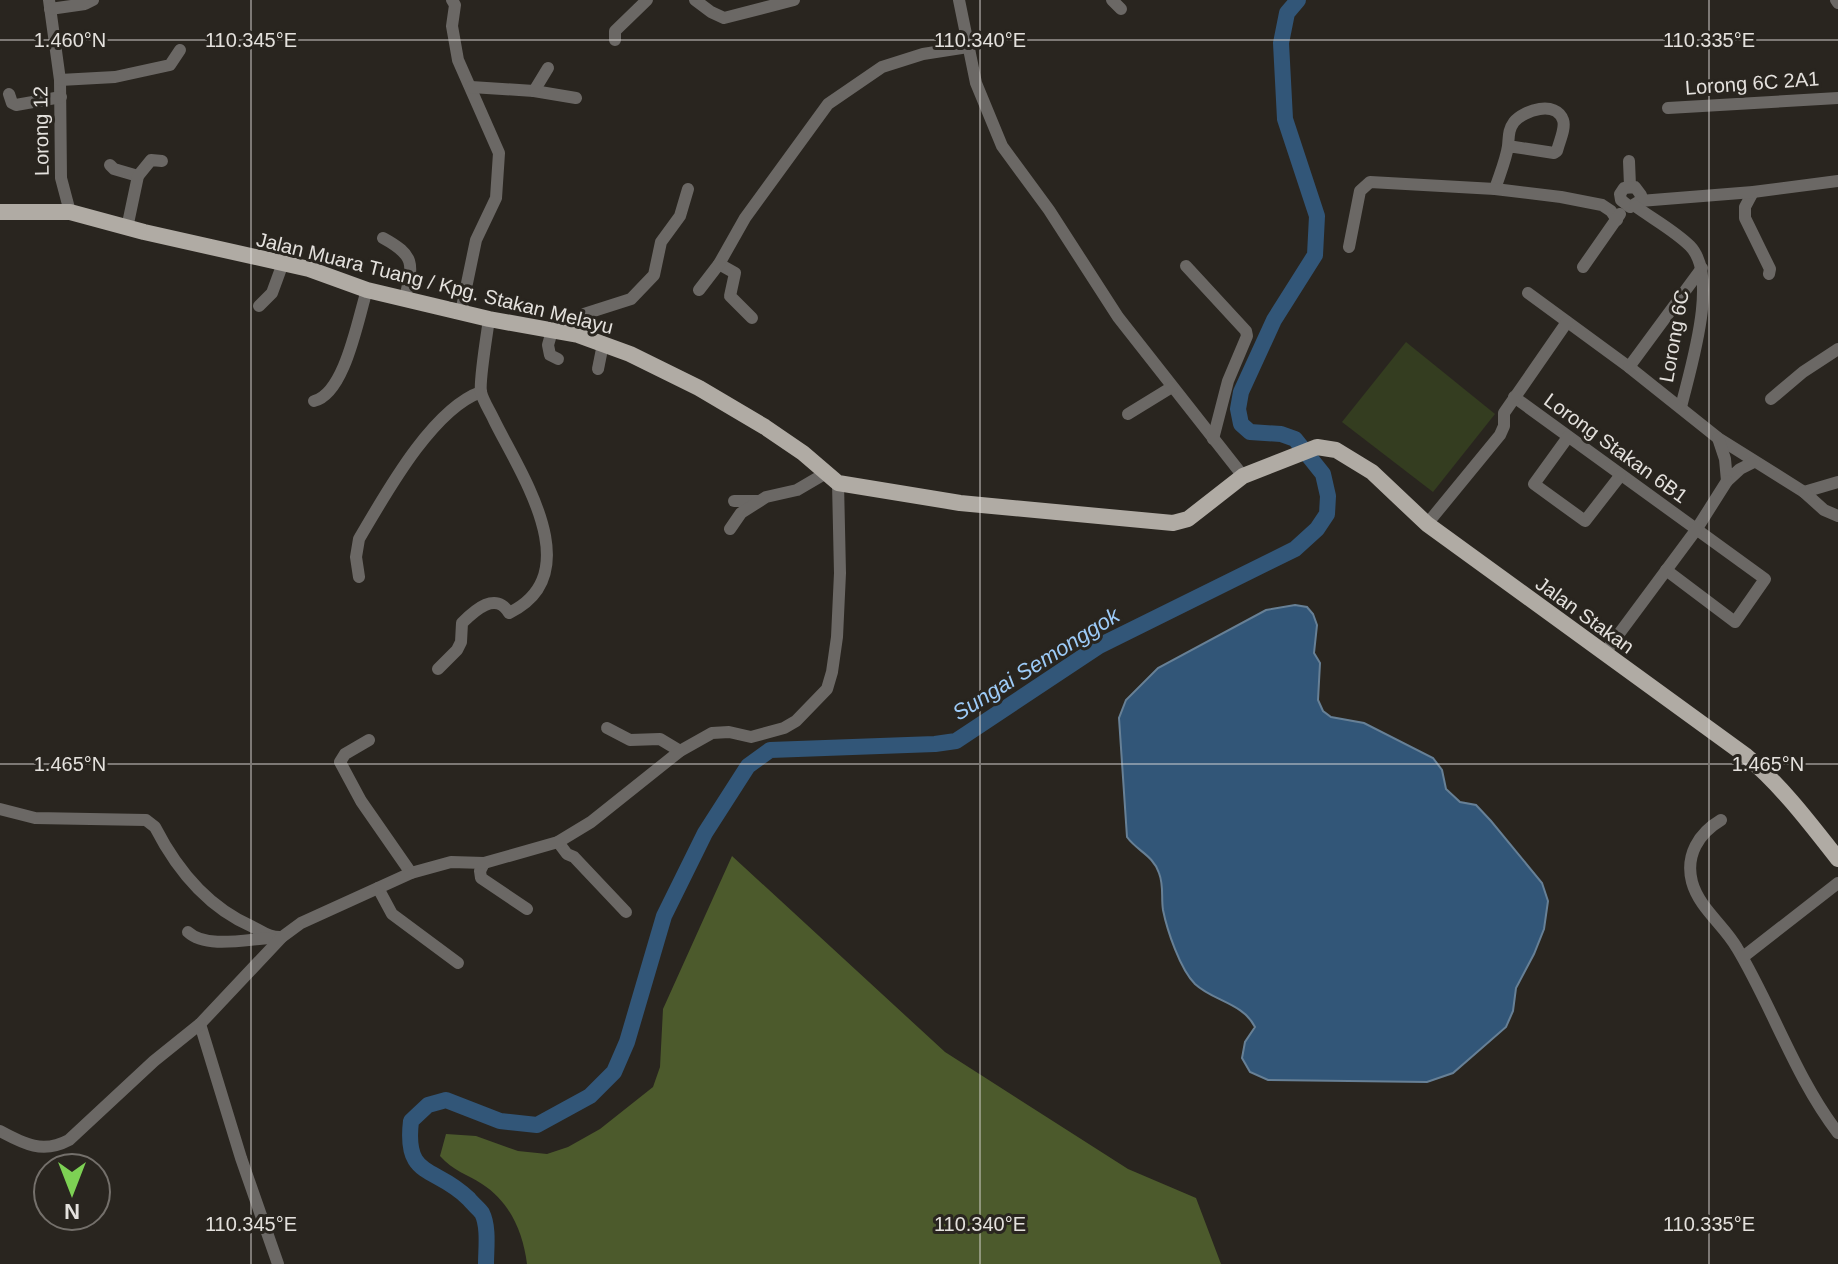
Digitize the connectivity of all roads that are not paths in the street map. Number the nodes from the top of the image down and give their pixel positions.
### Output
1 (93, 0) edge
2 (452, 0) edge
3 (647, 0) edge
4 (695, 0) edge
5 (794, 0) edge
6 (959, 0) edge
7 (50, 4) edge
8 (615, 40) dead end
9 (968, 47) junction
10 (180, 50) dead end
11 (548, 68) dead end
12 (60, 80) junction
13 (471, 87) junction
14 (534, 91) junction
15 (9, 94) dead end
16 (61, 97) junction
17 (576, 98) dead end
18 (1838, 98) edge
19 (1668, 108) dead end
20 (1508, 146) junction
21 (162, 161) dead end
22 (1629, 161) dead end
23 (110, 165) dead end
24 (138, 176) junction
25 (1838, 181) edge
26 (688, 189) dead end
27 (1495, 189) junction
28 (1753, 192) junction
29 (1633, 204) junction
30 (0, 212) edge
31 (70, 212) junction
32 (1617, 220) junction
33 (127, 228) junction
34 (383, 238) dead end
35 (1349, 247) dead end
36 (283, 263) junction
37 (719, 264) junction
38 (1186, 266) dead end
39 (1583, 267) dead end
40 (1702, 268) junction
41 (1769, 274) dead end
42 (367, 290) junction
43 (699, 290) dead end
44 (1528, 293) dead end
45 (405, 298) junction
46 (259, 306) dead end
47 (461, 312) junction
48 (752, 318) dead end
49 (489, 319) junction
50 (1567, 322) junction
51 (552, 331) junction
52 (578, 335) junction
53 (603, 344) junction
54 (1838, 349) edge
55 (558, 359) dead end
56 (1629, 367) junction
57 (598, 369) dead end
58 (1172, 387) junction
59 (481, 392) junction
60 (1514, 397) junction
61 (1771, 399) dead end
62 (314, 401) dead end
63 (1681, 407) junction
64 (1128, 414) dead end
65 (1568, 437) junction
66 (1718, 438) junction
67 (1213, 439) junction
68 (1286, 460) joint
69 (1754, 462) junction
70 (1243, 476) junction
71 (1620, 476) junction
72 (832, 478) junction
73 (1727, 481) junction
74 (1838, 482) edge
75 (1804, 492) junction
76 (734, 501) dead end
77 (759, 501) junction
78 (1838, 516) edge
79 (1427, 524) junction
80 (730, 529) dead end
81 (1696, 530) junction
82 (1666, 570) junction
83 (359, 577) dead end
84 (1604, 654) junction
85 (438, 669) dead end
86 (607, 728) dead end
87 (369, 740) dead end
88 (680, 751) junction
89 (0, 809) edge
90 (1721, 820) dead end
91 (558, 842) junction
92 (1838, 859) edge
93 (484, 863) junction
94 (411, 873) junction
95 (1838, 883) edge
96 (378, 888) junction
97 (527, 909) dead end
98 (626, 912) dead end
99 (188, 932) dead end
100 (278, 938) junction
101 (1743, 957) junction
102 (458, 963) dead end
103 (200, 1024) junction
104 (0, 1131) edge
105 (1838, 1133) edge
106 (278, 1264) edge

1 - 7 street
2 - 13 street
3 - 8 street
4 - 5 street
6 - 9 street
7 - 12 street, Lorong 12
9 - 37 street
9 - 58 street
10 - 12 street
11 - 14 street
12 - 16 street, Lorong 12
13 - 14 street
13 - 47 street
14 - 17 street
15 - 16 street
16 - 31 street, Lorong 12
18 - 19 street, Lorong 6C 2A1
20 - 20 street
20 - 27 street
21 - 24 street
22 - 29 street
23 - 24 street
24 - 33 street
25 - 28 street
26 - 52 street
27 - 32 street
27 - 35 street
28 - 29 street
28 - 41 street
29 - 32 street
29 - 40 street, Lorong 6C
30 - 31 main road, Jalan Muara Tuang / Kpg. Stakan Melayu
31 - 33 main road, Jalan Muara Tuang / Kpg. Stakan Melayu
32 - 39 street
33 - 36 main road, Jalan Muara Tuang / Kpg. Stakan Melayu
34 - 45 street
36 - 42 main road, Jalan Muara Tuang / Kpg. Stakan Melayu
36 - 46 street
37 - 43 street
37 - 48 street
38 - 67 street
40 - 56 street
40 - 63 street, Lorong 6C
42 - 45 main road, Jalan Muara Tuang / Kpg. Stakan Melayu
42 - 62 street
44 - 50 street
45 - 47 main road, Jalan Muara Tuang / Kpg. Stakan Melayu
47 - 49 main road, Jalan Muara Tuang / Kpg. Stakan Melayu
49 - 51 main road, Jalan Muara Tuang / Kpg. Stakan Melayu
49 - 59 street
50 - 56 street
50 - 60 street
51 - 52 main road, Jalan Muara Tuang / Kpg. Stakan Melayu
51 - 55 street
52 - 53 main road, Jalan Muara Tuang / Kpg. Stakan Melayu
53 - 57 street
53 - 72 main road, Jalan Muara Tuang / Kpg. Stakan Melayu
54 - 61 street
56 - 63 street
58 - 64 street
58 - 67 street
59 - 83 street
59 - 85 street
60 - 65 street, Lorong Stakan 6B1
60 - 79 street
63 - 66 street
65 - 71 street, Lorong Stakan 6B1
65 - 71 street
66 - 69 street
66 - 73 street
67 - 70 street
68 - 70 main road, Jalan Muara Tuang / Kpg. Stakan Melayu
68 - 79 main road, Jalan Stakan
69 - 73 street
69 - 75 street
70 - 72 main road, Jalan Muara Tuang / Kpg. Stakan Melayu
71 - 81 street, Lorong Stakan 6B1
72 - 77 street
72 - 88 street
73 - 81 street
74 - 75 street
75 - 78 street
76 - 77 street
77 - 80 street
79 - 84 main road, Jalan Stakan
81 - 82 street
81 - 82 street, Lorong Stakan 6B1
82 - 84 street
84 - 92 main road, Jalan Stakan
86 - 88 street
87 - 94 street
88 - 91 street
89 - 100 street
90 - 101 street
91 - 93 street
91 - 98 street
93 - 94 street
93 - 97 street
94 - 96 street
95 - 101 street
96 - 100 street
96 - 102 street
99 - 100 street
100 - 103 street
101 - 105 street
103 - 104 street
103 - 106 street

